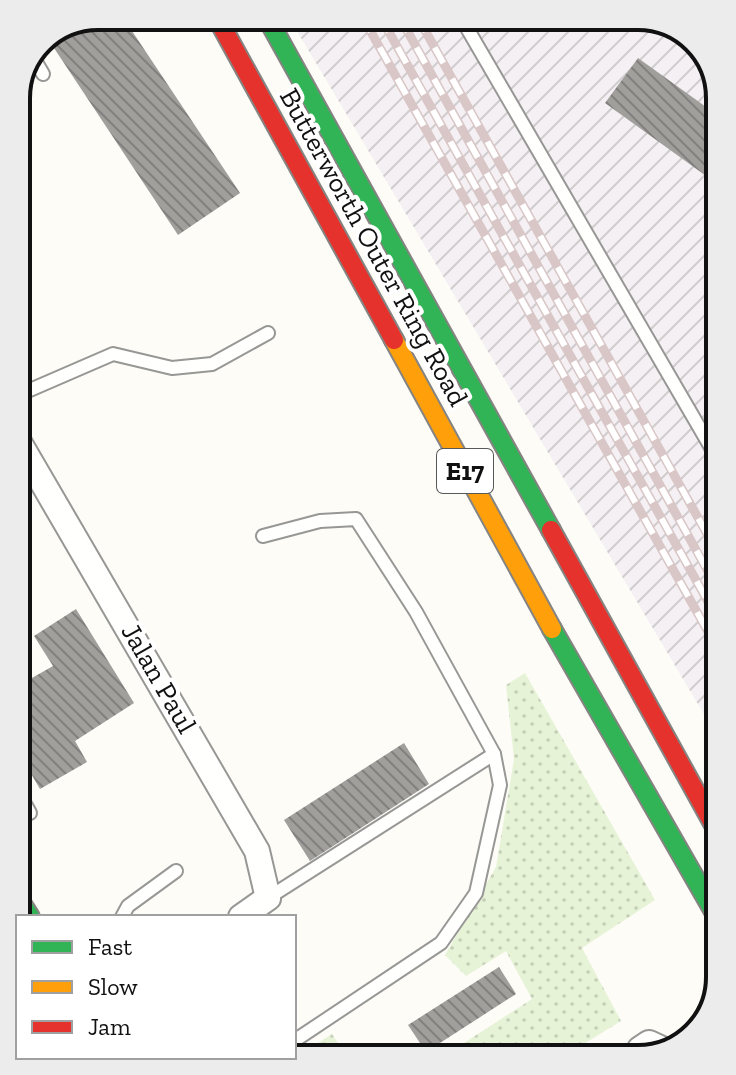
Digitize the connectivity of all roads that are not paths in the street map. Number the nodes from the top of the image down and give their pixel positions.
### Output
1 (224, 30) edge
2 (274, 30) edge
3 (468, 30) edge
4 (38, 66) edge
5 (43, 74) dead end
6 (268, 333) dead end
7 (30, 390) edge
8 (706, 439) edge
9 (30, 461) edge
10 (263, 536) dead end
11 (494, 754) junction
12 (706, 811) edge
13 (176, 871) dead end
14 (268, 898) junction
15 (706, 898) edge
16 (123, 915) edge
17 (244, 915) edge
18 (296, 1040) edge

1 - 15 main road, Butterworth Outer Ring Road / E17
2 - 12 main road, Butterworth Outer Ring Road / E17
3 - 8 lane
4 - 5 lane
6 - 7 lane
9 - 14 street, Jalan Paul
10 - 11 lane
11 - 14 lane
11 - 18 lane
13 - 16 lane
14 - 17 street

